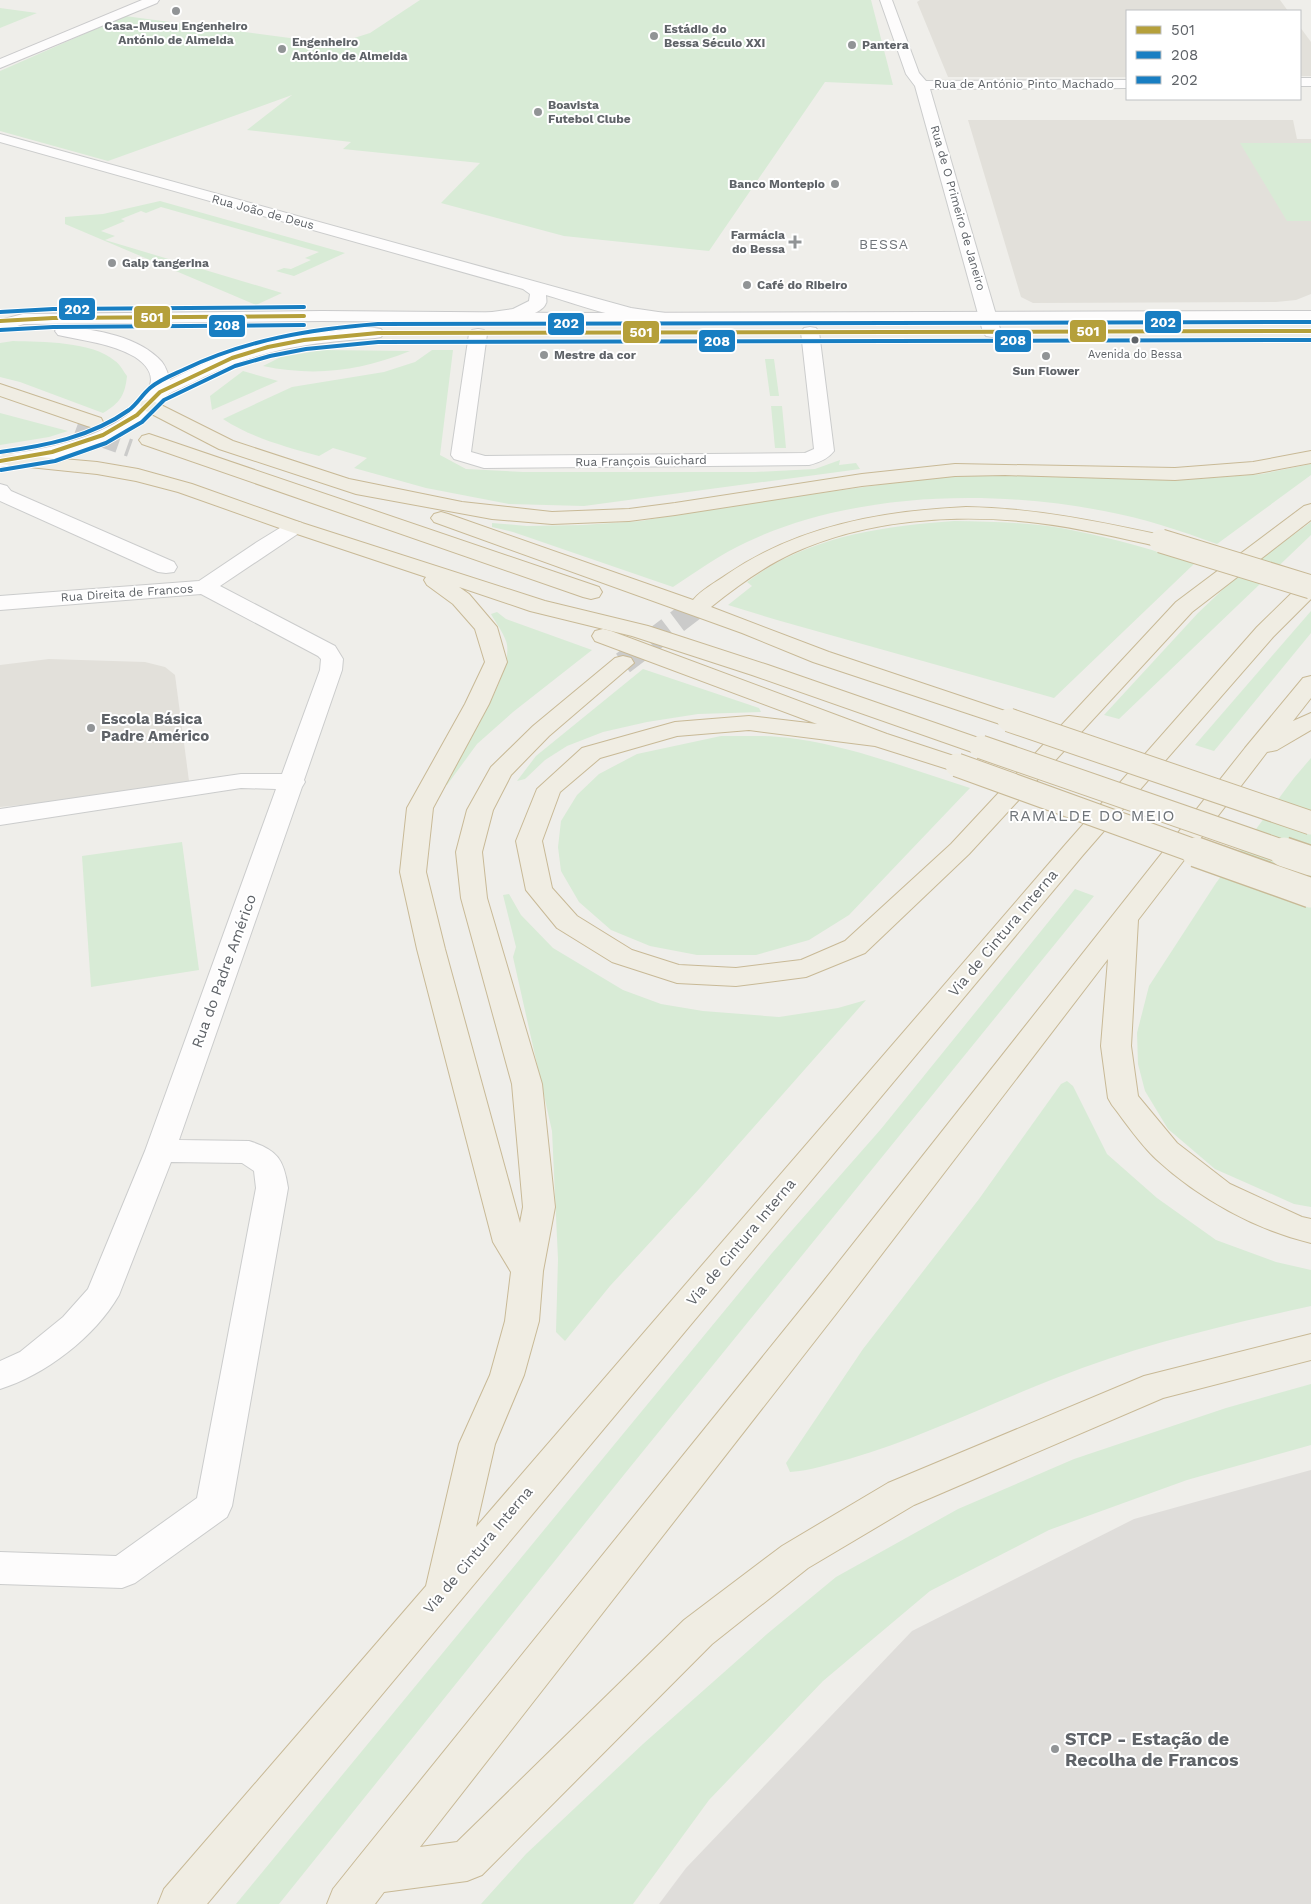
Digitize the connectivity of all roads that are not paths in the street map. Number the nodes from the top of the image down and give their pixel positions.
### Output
1 (153, 0) edge
2 (886, 0) edge
3 (898, 0) edge
4 (0, 64) edge
5 (1126, 84) edge
6 (922, 85) junction
7 (0, 138) edge
8 (527, 283) junction
9 (1311, 311) edge
10 (1273, 315) junction
11 (1311, 316) edge
12 (407, 317) junction
13 (491, 317) junction
14 (659, 317) junction
15 (23, 319) junction
16 (0, 321) edge
17 (990, 324) junction
18 (0, 326) edge
19 (0, 331) edge
20 (67, 331) junction
21 (1311, 331) edge
22 (810, 332) junction
23 (478, 334) junction
24 (0, 390) edge
25 (153, 399) junction
26 (0, 404) edge
27 (94, 422) tunnel mouth
28 (76, 429) tunnel mouth
29 (1311, 457) edge
30 (3, 460) edge
31 (345, 484) junction
32 (0, 490) edge
33 (1311, 510) edge
34 (295, 527) junction
35 (166, 567) dead end
36 (419, 568) junction
37 (205, 587) junction
38 (1311, 587) edge
39 (703, 602) tunnel mouth
40 (0, 603) edge
41 (538, 606) junction
42 (640, 631) junction
43 (821, 658) junction
44 (623, 663) tunnel mouth
45 (1311, 683) edge
46 (1311, 720) edge
47 (878, 739) junction
48 (1254, 753) junction
49 (293, 782) junction
50 (0, 817) edge
51 (1311, 823) edge
52 (1311, 862) edge
53 (1311, 893) edge
54 (1125, 918) junction
55 (160, 1151) junction
56 (1311, 1231) edge
57 (527, 1271) junction
58 (1311, 1347) edge
59 (0, 1376) edge
60 (0, 1568) edge
61 (443, 1592) junction
62 (360, 1889) edge
63 (179, 1904) edge

1 - 4 street
2 - 6 street, Rua de O Primeiro de Janeiro
3 - 6 street, Rua de O Primeiro de Janeiro
5 - 6 street, Rua de António Pinto Machado
6 - 17 street, Rua de O Primeiro de Janeiro
7 - 8 street, Rua João de Deus
8 - 13 street
8 - 14 street, Rua João de Deus
9 - 10 street
10 - 11 street
10 - 17 street
12 - 13 street
12 - 15 street
12 - 20 street
13 - 14 street
14 - 17 street
15 - 16 street
15 - 18 street
17 - 21 street
17 - 22 street
19 - 20 street
20 - 25 street
22 - 23 street
22 - 23 street, Rua François Guichard
23 - 25 street
24 - 27 highway
25 - 30 street
25 - 31 highway
26 - 28 highway
29 - 31 highway
30 - 34 highway
31 - 43 highway
32 - 35 street
33 - 47 highway
34 - 36 highway
34 - 37 street, Rua Direita de Francos
36 - 41 highway
36 - 57 highway
37 - 40 street, Rua Direita de Francos
37 - 49 street, Rua do Padre Américo
38 - 39 highway, bridge
38 - 61 highway, Via de Cintura Interna
41 - 42 highway
41 - 47 highway
42 - 43 highway
42 - 52 highway, bridge
43 - 51 highway, bridge
44 - 57 highway
45 - 48 highway
46 - 48 highway
47 - 53 highway, bridge
48 - 54 highway
49 - 50 street
49 - 55 street, Rua do Padre Américo
54 - 56 highway
54 - 62 highway
55 - 59 street, Rua do Padre Américo
55 - 60 street
57 - 61 highway
58 - 62 highway
61 - 63 highway, Via de Cintura Interna

